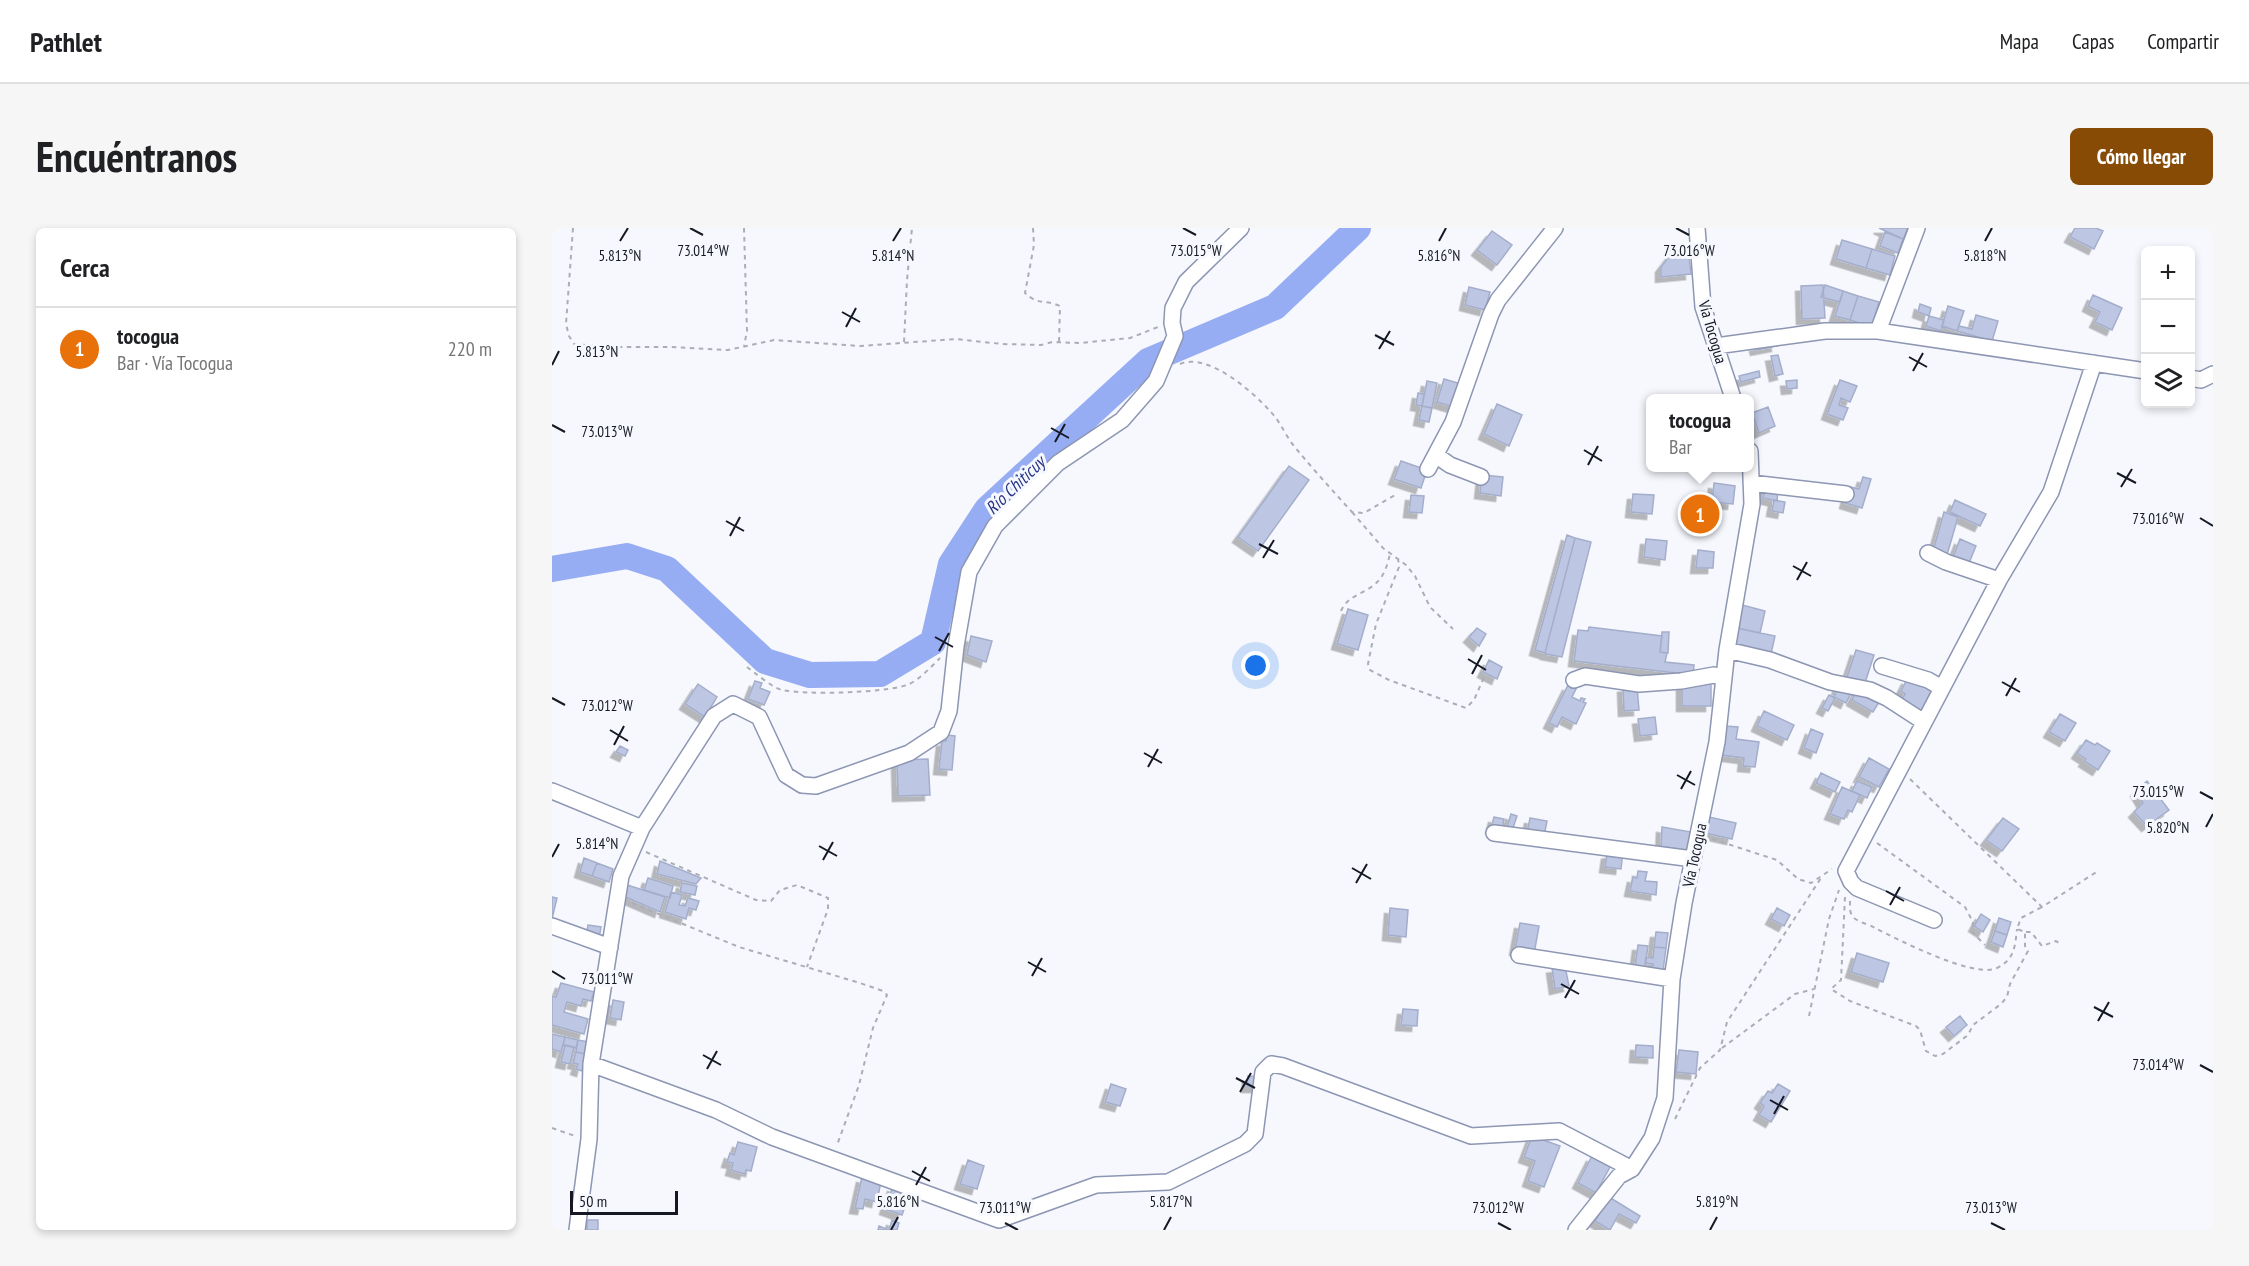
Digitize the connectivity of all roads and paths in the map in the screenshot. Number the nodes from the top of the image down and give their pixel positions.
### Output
1 (573, 228) edge
2 (744, 228) edge
3 (912, 228) edge
4 (1033, 228) edge
5 (1241, 228) edge
6 (1555, 228) edge
7 (1697, 228) edge
8 (1917, 228) edge
9 (1172, 323) junction
10 (1878, 331) junction
11 (904, 342) junction
12 (1059, 342) junction
13 (744, 346) junction
14 (1716, 346) junction
15 (2094, 363) junction
16 (1169, 366) junction
17 (2141, 370) edge
18 (2213, 374) edge
19 (2195, 379) edge
20 (1731, 394) edge
21 (1750, 472) edge
22 (1481, 477) dead end
23 (1751, 483) junction
24 (1397, 494) dead end
25 (1846, 494) dead end
26 (1352, 512) junction
27 (1928, 553) dead end
28 (1390, 554) junction
29 (1398, 558) junction
30 (2000, 579) junction
31 (1341, 611) dead end
32 (1453, 629) dead end
33 (956, 645) junction
34 (1727, 650) junction
35 (1882, 666) dead end
36 (747, 667) dead end
37 (1485, 675) dead end
38 (1724, 678) junction
39 (1574, 680) dead end
40 (1942, 688) junction
41 (1924, 722) junction
42 (1899, 768) junction
43 (552, 791) edge
44 (642, 828) junction
45 (1494, 833) dead end
46 (1698, 835) junction
47 (1864, 835) junction
48 (632, 848) junction
49 (1693, 859) junction
50 (1846, 870) junction
51 (2098, 871) dead end
52 (1822, 876) junction
53 (618, 896) junction
54 (2042, 907) junction
55 (1850, 911) dead end
56 (1934, 920) dead end
57 (552, 926) edge
58 (2017, 929) junction
59 (2025, 933) junction
60 (1985, 945) dead end
61 (2062, 945) dead end
62 (610, 947) junction
63 (1519, 955) dead end
64 (807, 968) junction
65 (1672, 979) junction
66 (1814, 989) junction
67 (1809, 1016) dead end
68 (1720, 1050) junction
69 (591, 1064) junction
70 (1671, 1127) dead end
71 (552, 1128) edge
72 (589, 1139) junction
73 (833, 1159) junction
74 (1632, 1169) junction
75 (578, 1230) edge
76 (1575, 1230) edge

1 - 13 path
2 - 13 path
3 - 11 path
4 - 12 path
5 - 9 street
6 - 22 street
7 - 14 street, Vía Tocogua
8 - 10 street
9 - 12 path
9 - 16 street
10 - 14 street
10 - 15 street
11 - 12 path
11 - 13 path
14 - 20 street, Vía Tocogua
15 - 17 street
15 - 30 street
16 - 26 path
16 - 33 street
18 - 19 street
21 - 23 street, Vía Tocogua
23 - 25 street
23 - 34 street, Vía Tocogua
24 - 26 path
26 - 28 path
27 - 30 street
28 - 29 path
28 - 31 path
29 - 32 path
29 - 37 path
30 - 40 street
33 - 36 path
33 - 44 street
34 - 38 street, Vía Tocogua
34 - 41 street
35 - 40 street
38 - 39 street
38 - 46 street, Vía Tocogua
40 - 41 street
41 - 42 street
42 - 47 street
42 - 54 path
43 - 44 street
44 - 48 street
45 - 49 street
46 - 49 street, Vía Tocogua
46 - 52 path
47 - 50 street
47 - 60 path
48 - 53 street
48 - 64 path
49 - 65 street, Vía Tocogua
50 - 52 path
50 - 56 street
50 - 59 path
50 - 66 path
51 - 54 path
52 - 68 path
53 - 62 street
53 - 64 path
54 - 58 path
55 - 58 path
57 - 62 street
58 - 59 path
59 - 61 path
62 - 69 street
63 - 65 street
64 - 73 path
65 - 74 street, Vía Tocogua
66 - 67 path
66 - 68 path
68 - 70 path
69 - 72 street
69 - 73 street
71 - 72 path
72 - 75 street
73 - 74 street
74 - 76 street, Vía Tocogua

